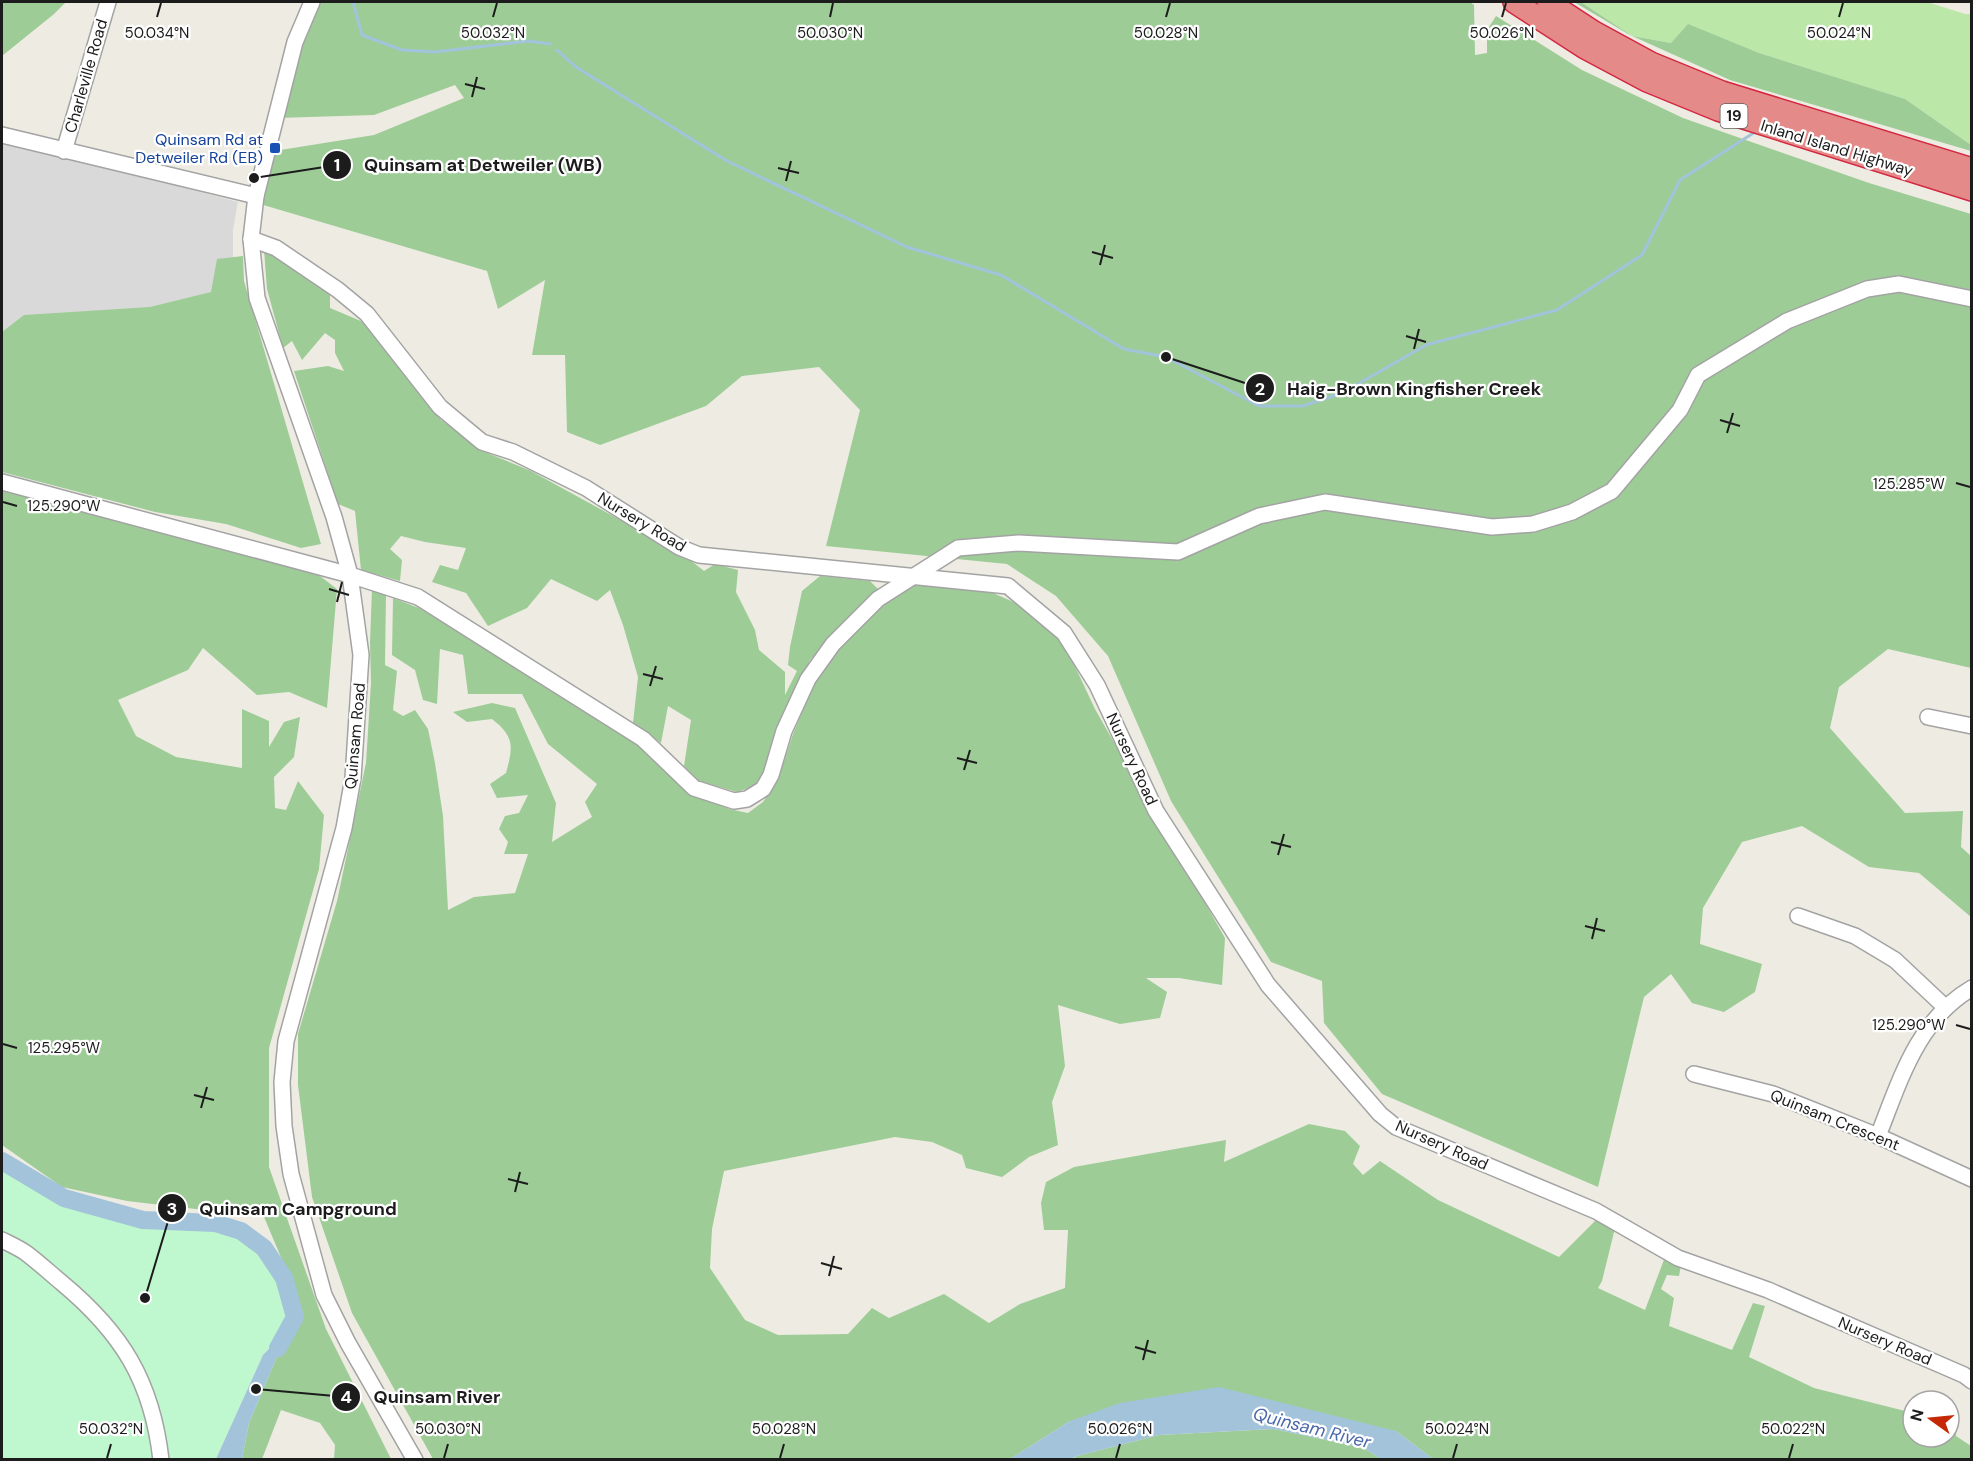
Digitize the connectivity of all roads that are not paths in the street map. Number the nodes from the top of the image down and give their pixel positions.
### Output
1 (108, 2) edge
2 (312, 2) edge
3 (1514, 2) edge
4 (1548, 2) edge
5 (5, 137) edge
6 (64, 151) junction
7 (1971, 169) edge
8 (1971, 190) edge
9 (256, 196) junction
10 (251, 239) junction
11 (1971, 299) edge
12 (2, 482) edge
13 (350, 575) junction
14 (911, 578) junction
15 (1928, 717) dead end
16 (1971, 726) edge
17 (1798, 916) dead end
18 (1971, 988) edge
19 (1945, 1007) junction
20 (1694, 1074) dead end
21 (1878, 1136) junction
22 (1971, 1179) edge
23 (2, 1240) edge
24 (1969, 1376) edge
25 (161, 1460) edge
26 (415, 1460) edge

1 - 6 street, Charleville Road
2 - 9 street, Quinsam Road
3 - 8 highway, Inland Island Highway / 19
4 - 7 highway, Inland Island Highway / 19
5 - 6 street
6 - 9 street
9 - 10 street, Quinsam Road
10 - 13 street, Quinsam Road
10 - 14 street, Nursery Road
11 - 14 street
12 - 13 street
13 - 14 street
13 - 26 street, Quinsam Road
14 - 24 street, Nursery Road
15 - 16 street
17 - 19 street
18 - 19 street
19 - 21 street
20 - 21 street, Quinsam Crescent
21 - 22 street, Quinsam Crescent
23 - 25 street

